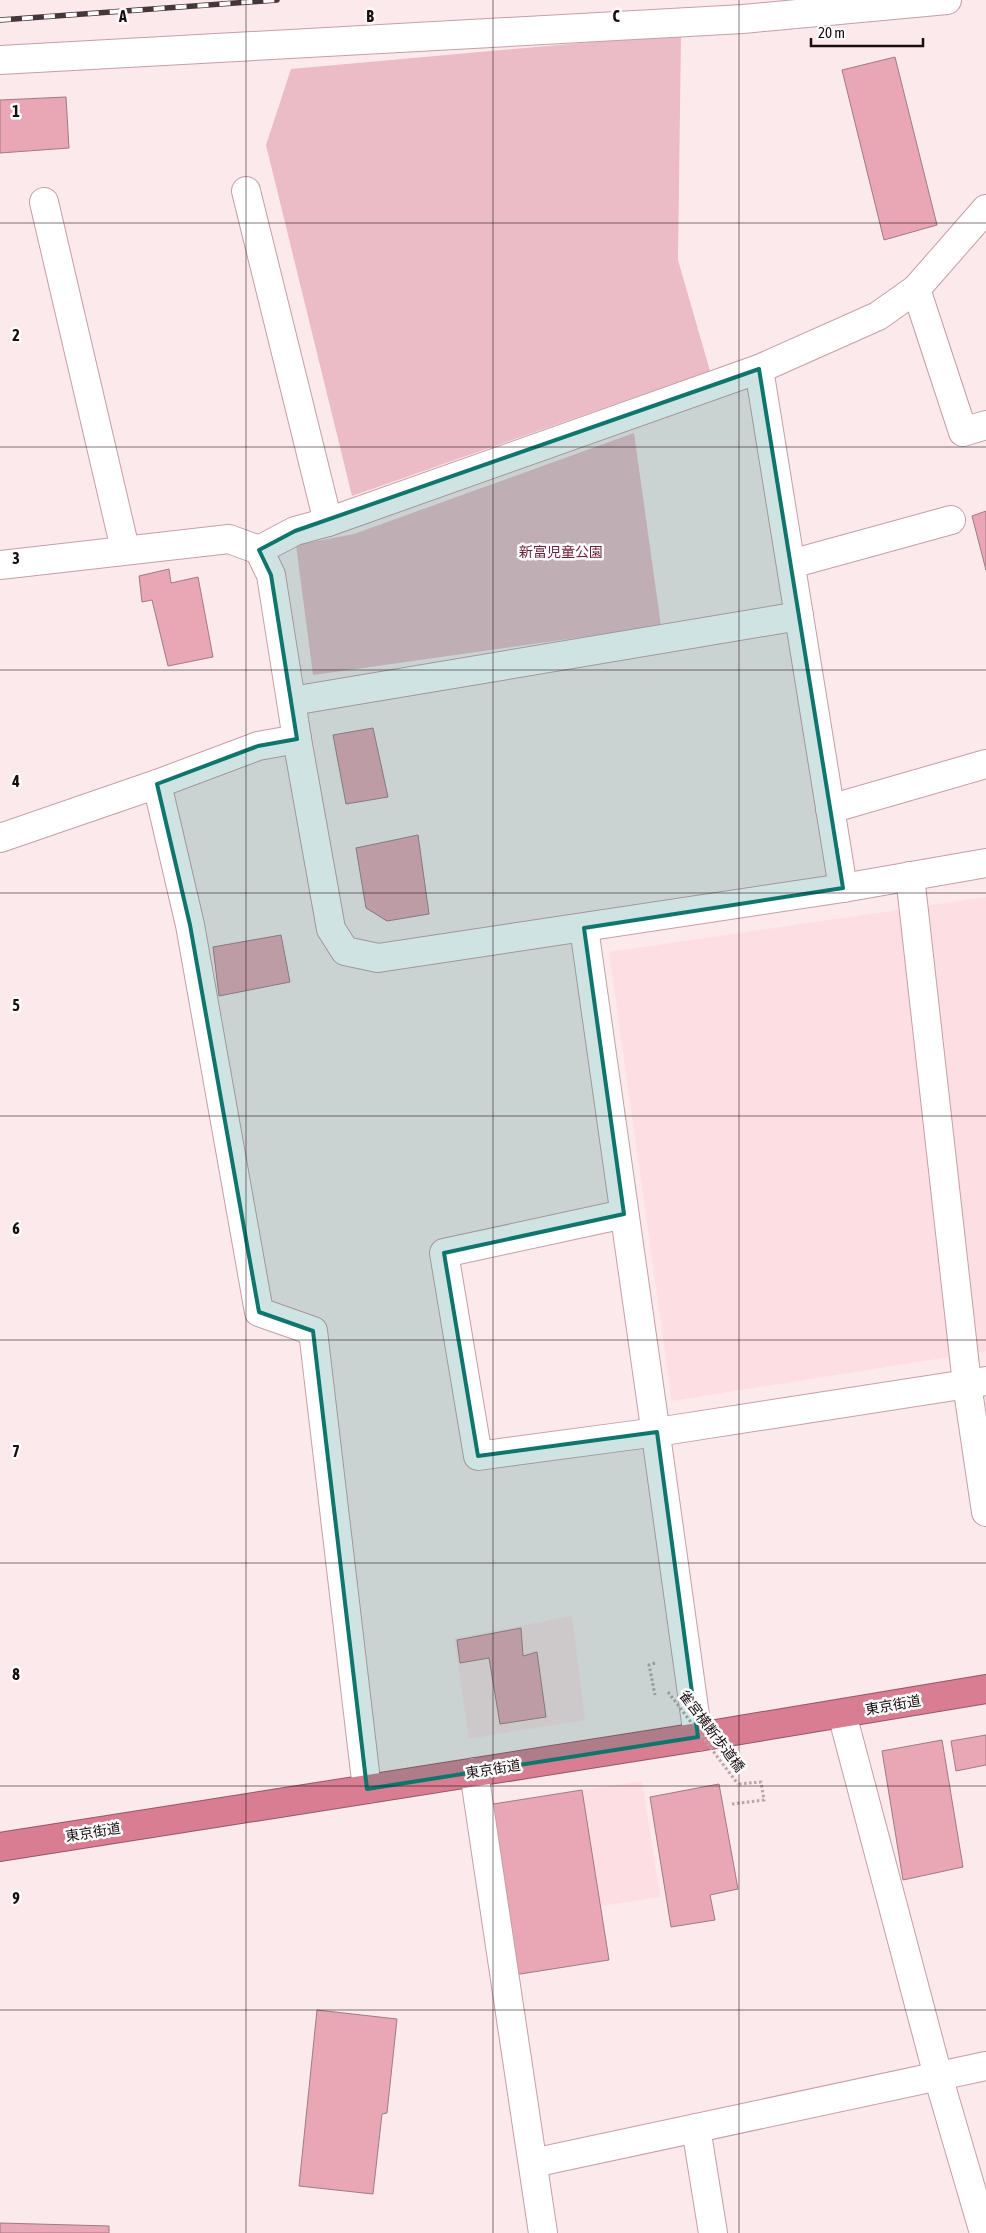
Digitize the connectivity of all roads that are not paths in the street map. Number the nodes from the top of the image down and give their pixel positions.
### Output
1 (947, 0) edge
2 (0, 60) edge
3 (246, 191) dead end
4 (44, 202) dead end
5 (986, 209) edge
6 (916, 289) junction
7 (759, 369) junction
8 (986, 425) edge
9 (951, 520) dead end
10 (328, 522) junction
11 (125, 549) junction
12 (259, 550) junction
13 (791, 564) junction
14 (0, 565) edge
15 (799, 616) junction
16 (292, 701) junction
17 (297, 739) junction
18 (986, 764) edge
19 (157, 784) junction
20 (830, 809) junction
21 (0, 838) edge
22 (986, 863) edge
23 (910, 876) junction
24 (843, 888) junction
25 (584, 928) junction
26 (624, 1214) junction
27 (976, 1382) edge
28 (657, 1432) junction
29 (986, 1512) edge
30 (986, 1689) edge
31 (842, 1714) junction
32 (698, 1737) junction
33 (474, 1772) junction
34 (368, 1789) junction
35 (0, 1848) edge
36 (986, 2066) edge
37 (938, 2076) junction
38 (696, 2128) junction
39 (533, 2163) junction
40 (543, 2233) edge
41 (713, 2233) edge
42 (984, 2233) edge

1 - 2 street
3 - 10 street
4 - 11 street
5 - 6 street
6 - 7 street
6 - 8 street
7 - 10 street
7 - 13 street
9 - 13 street
10 - 12 street
11 - 12 street
11 - 14 street
12 - 16 street
13 - 15 street
15 - 16 street
15 - 20 street
16 - 17 street
17 - 19 street
17 - 25 street
18 - 20 street
19 - 21 street
19 - 34 street
20 - 24 street
22 - 23 street
23 - 24 street
23 - 27 street
24 - 25 street
25 - 26 street
26 - 28 street
26 - 28 street
27 - 28 street
27 - 29 street
28 - 32 street
30 - 31 highway, 東京街道
31 - 32 highway, 東京街道
31 - 37 street
32 - 33 highway, 東京街道
33 - 34 highway, 東京街道
33 - 39 street
34 - 35 highway, 東京街道
36 - 37 street
37 - 38 street
37 - 42 street
38 - 39 street
38 - 41 street
39 - 40 street

